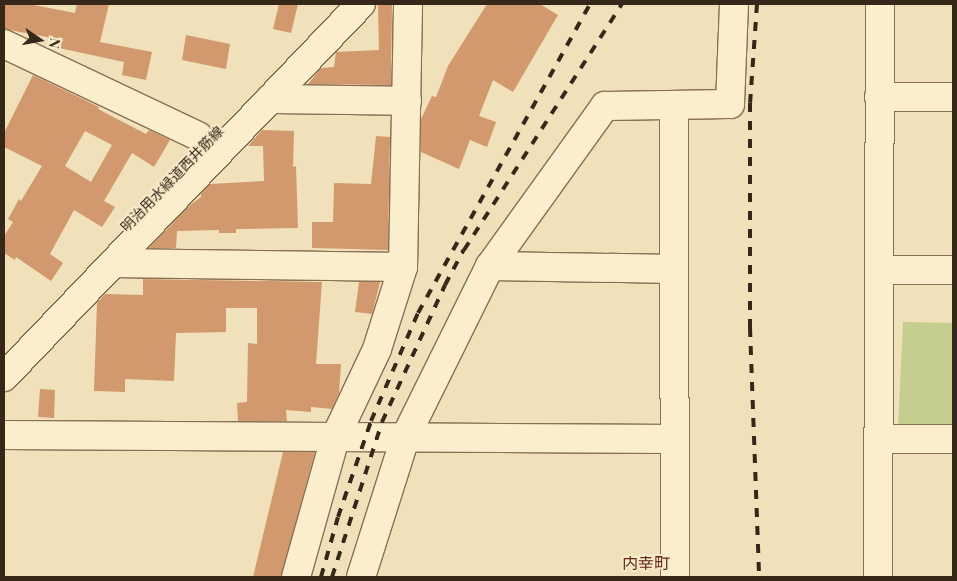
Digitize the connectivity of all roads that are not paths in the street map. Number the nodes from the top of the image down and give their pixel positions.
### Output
1 (340, 4) edge
2 (361, 4) edge
3 (408, 4) edge
4 (734, 4) edge
5 (880, 4) edge
6 (4, 44) edge
7 (879, 97) junction
8 (953, 97) edge
9 (270, 99) junction
10 (407, 100) junction
11 (674, 106) junction
12 (198, 136) dead end
13 (113, 263) junction
14 (490, 266) junction
15 (403, 267) junction
16 (674, 269) junction
17 (879, 270) junction
18 (953, 270) edge
19 (4, 354) edge
20 (4, 377) edge
21 (4, 435) edge
22 (335, 438) junction
23 (404, 438) junction
24 (675, 439) junction
25 (953, 439) edge
26 (878, 440) junction
27 (296, 577) edge
28 (361, 577) edge
29 (675, 577) edge
30 (878, 577) edge

1 - 19 street, 明治用水緑道西井筋線
2 - 9 street
3 - 10 street
4 - 11 street
5 - 7 street
6 - 12 street
7 - 8 street
7 - 17 street
9 - 10 street
9 - 13 street
10 - 15 street
11 - 14 street
11 - 16 street
13 - 15 street
13 - 20 street
14 - 16 street
14 - 23 street
15 - 22 street
16 - 24 street
17 - 18 street
17 - 26 street
21 - 22 street
22 - 23 street
22 - 27 street
23 - 24 street
23 - 28 street
24 - 29 street
25 - 26 street
26 - 30 street

